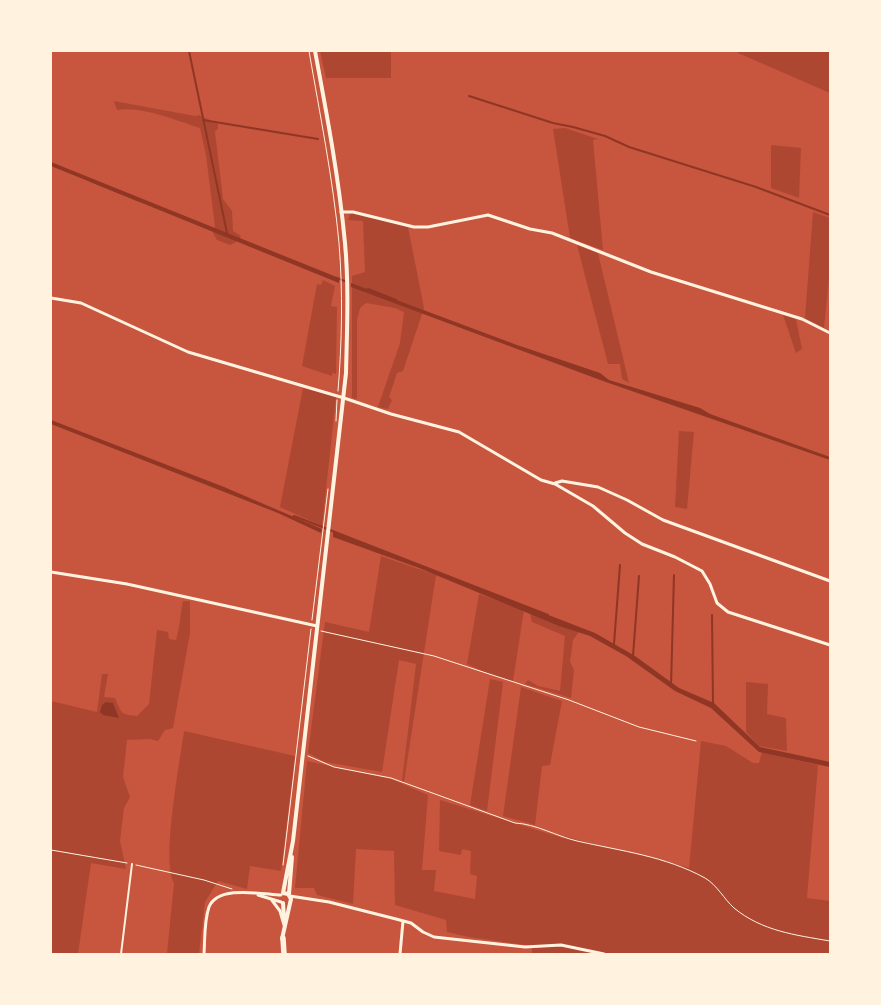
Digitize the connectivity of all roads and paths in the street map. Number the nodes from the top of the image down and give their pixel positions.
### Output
1 (309, 51) edge
2 (315, 51) edge
3 (342, 212) junction
4 (51, 298) edge
5 (830, 333) edge
6 (338, 396) junction
7 (344, 398) junction
8 (335, 424) dead end
9 (555, 484) junction
10 (328, 488) dead end
11 (51, 572) edge
12 (830, 580) edge
13 (312, 625) junction
14 (318, 628) junction
15 (830, 645) edge
16 (696, 741) dead end
17 (303, 754) junction
18 (293, 841) junction
19 (51, 850) edge
20 (132, 864) junction
21 (283, 865) dead end
22 (239, 893) junction
23 (282, 894) junction
24 (258, 895) junction
25 (290, 895) junction
26 (271, 899) junction
27 (282, 902) junction
28 (290, 902) junction
29 (403, 921) junction
30 (284, 925) junction
31 (283, 938) joint
32 (830, 942) edge
33 (121, 954) edge
34 (204, 954) edge
35 (282, 954) edge
36 (400, 954) edge
37 (604, 954) edge

1 - 6 path
2 - 3 street
3 - 5 street
3 - 7 street
4 - 6 street
6 - 7 street
6 - 8 path
7 - 9 street
7 - 14 street
9 - 12 street
9 - 15 street
10 - 13 path
11 - 13 street
13 - 14 street
13 - 21 path
14 - 16 path
14 - 17 street
17 - 18 street
17 - 32 path
18 - 23 street
18 - 25 street
19 - 20 path
20 - 22 path
20 - 33 lane
22 - 24 street
22 - 34 street
23 - 24 street
23 - 25 street
23 - 27 street
24 - 26 street
25 - 28 street
25 - 29 street
26 - 27 street
26 - 30 street
27 - 28 street
27 - 30 street
28 - 30 street
29 - 36 street
29 - 37 street
30 - 31 street
31 - 35 highway

